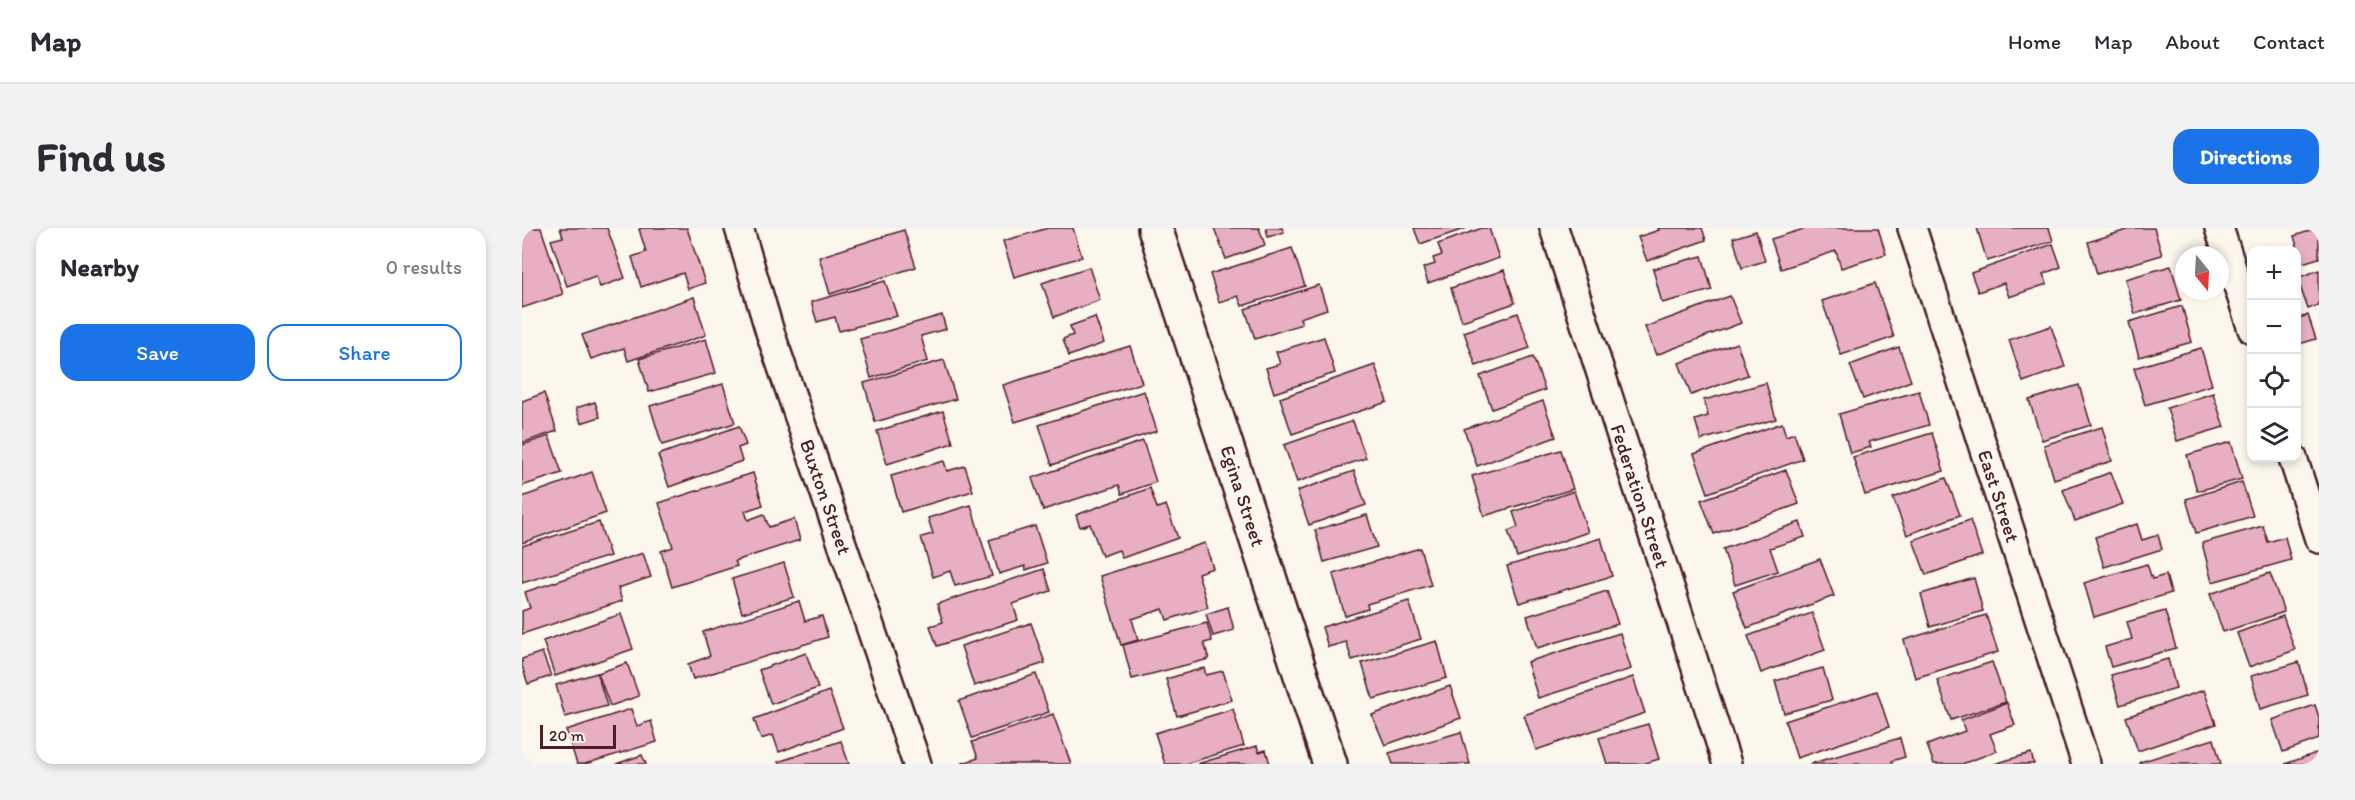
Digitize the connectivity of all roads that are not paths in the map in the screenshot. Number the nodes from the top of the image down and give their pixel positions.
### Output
1 (740, 228) edge
2 (1155, 228) edge
3 (1554, 228) edge
4 (1912, 228) edge
5 (2219, 228) edge
6 (2247, 314) edge
7 (2294, 462) edge
8 (2319, 539) edge
9 (917, 764) edge
10 (1330, 764) edge
11 (1726, 764) edge
12 (2086, 764) edge

1 - 9 street, Buxton Street
2 - 10 street, Egina Street
3 - 11 street, Federation Street
4 - 12 street, East Street
5 - 6 street
7 - 8 street

